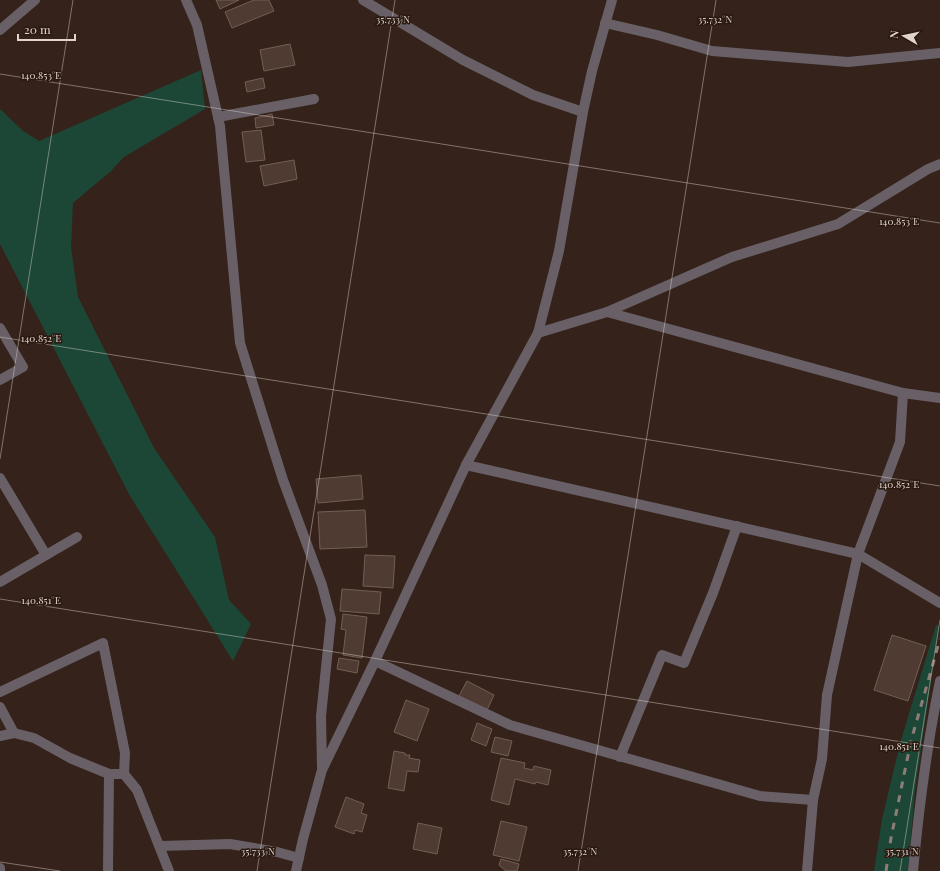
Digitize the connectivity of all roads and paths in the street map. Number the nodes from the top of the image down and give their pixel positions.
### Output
1 (35, 0) edge
2 (186, 0) edge
3 (363, 0) edge
4 (612, 0) edge
5 (605, 23) junction
6 (0, 30) edge
7 (940, 53) edge
8 (314, 99) dead end
9 (583, 112) junction
10 (218, 118) junction
11 (940, 164) edge
12 (607, 312) junction
13 (0, 328) edge
14 (538, 333) junction
15 (0, 380) edge
16 (903, 393) junction
17 (940, 398) edge
18 (466, 464) junction
19 (0, 478) edge
20 (737, 526) junction
21 (77, 537) dead end
22 (858, 554) junction
23 (46, 555) junction
24 (0, 582) edge
25 (940, 603) edge
26 (375, 661) junction
27 (940, 681) edge
28 (0, 692) edge
29 (0, 707) edge
30 (14, 732) junction
31 (0, 736) edge
32 (620, 757) junction
33 (322, 770) junction
34 (109, 774) junction
35 (124, 774) junction
36 (813, 800) junction
37 (160, 846) junction
38 (299, 858) junction
39 (108, 871) edge
40 (169, 871) edge
41 (296, 871) edge
42 (807, 871) edge
43 (913, 871) edge

1 - 6 street
2 - 10 street
3 - 9 street
4 - 5 street
5 - 7 street
5 - 9 street
8 - 10 street
9 - 14 street
10 - 33 street
11 - 12 street
12 - 14 street
12 - 16 street
13 - 15 street
14 - 18 street
16 - 17 street
16 - 22 street
18 - 20 street
18 - 26 street
19 - 23 street
20 - 22 street
20 - 32 street
21 - 23 street
22 - 25 street
22 - 36 street
23 - 24 street
26 - 32 street
26 - 33 street
27 - 43 street
28 - 35 street
29 - 30 street
30 - 31 street
30 - 34 street
32 - 36 street
33 - 38 street
34 - 35 street
34 - 39 street
35 - 37 street
36 - 42 street
37 - 38 street
37 - 40 street
38 - 41 street

